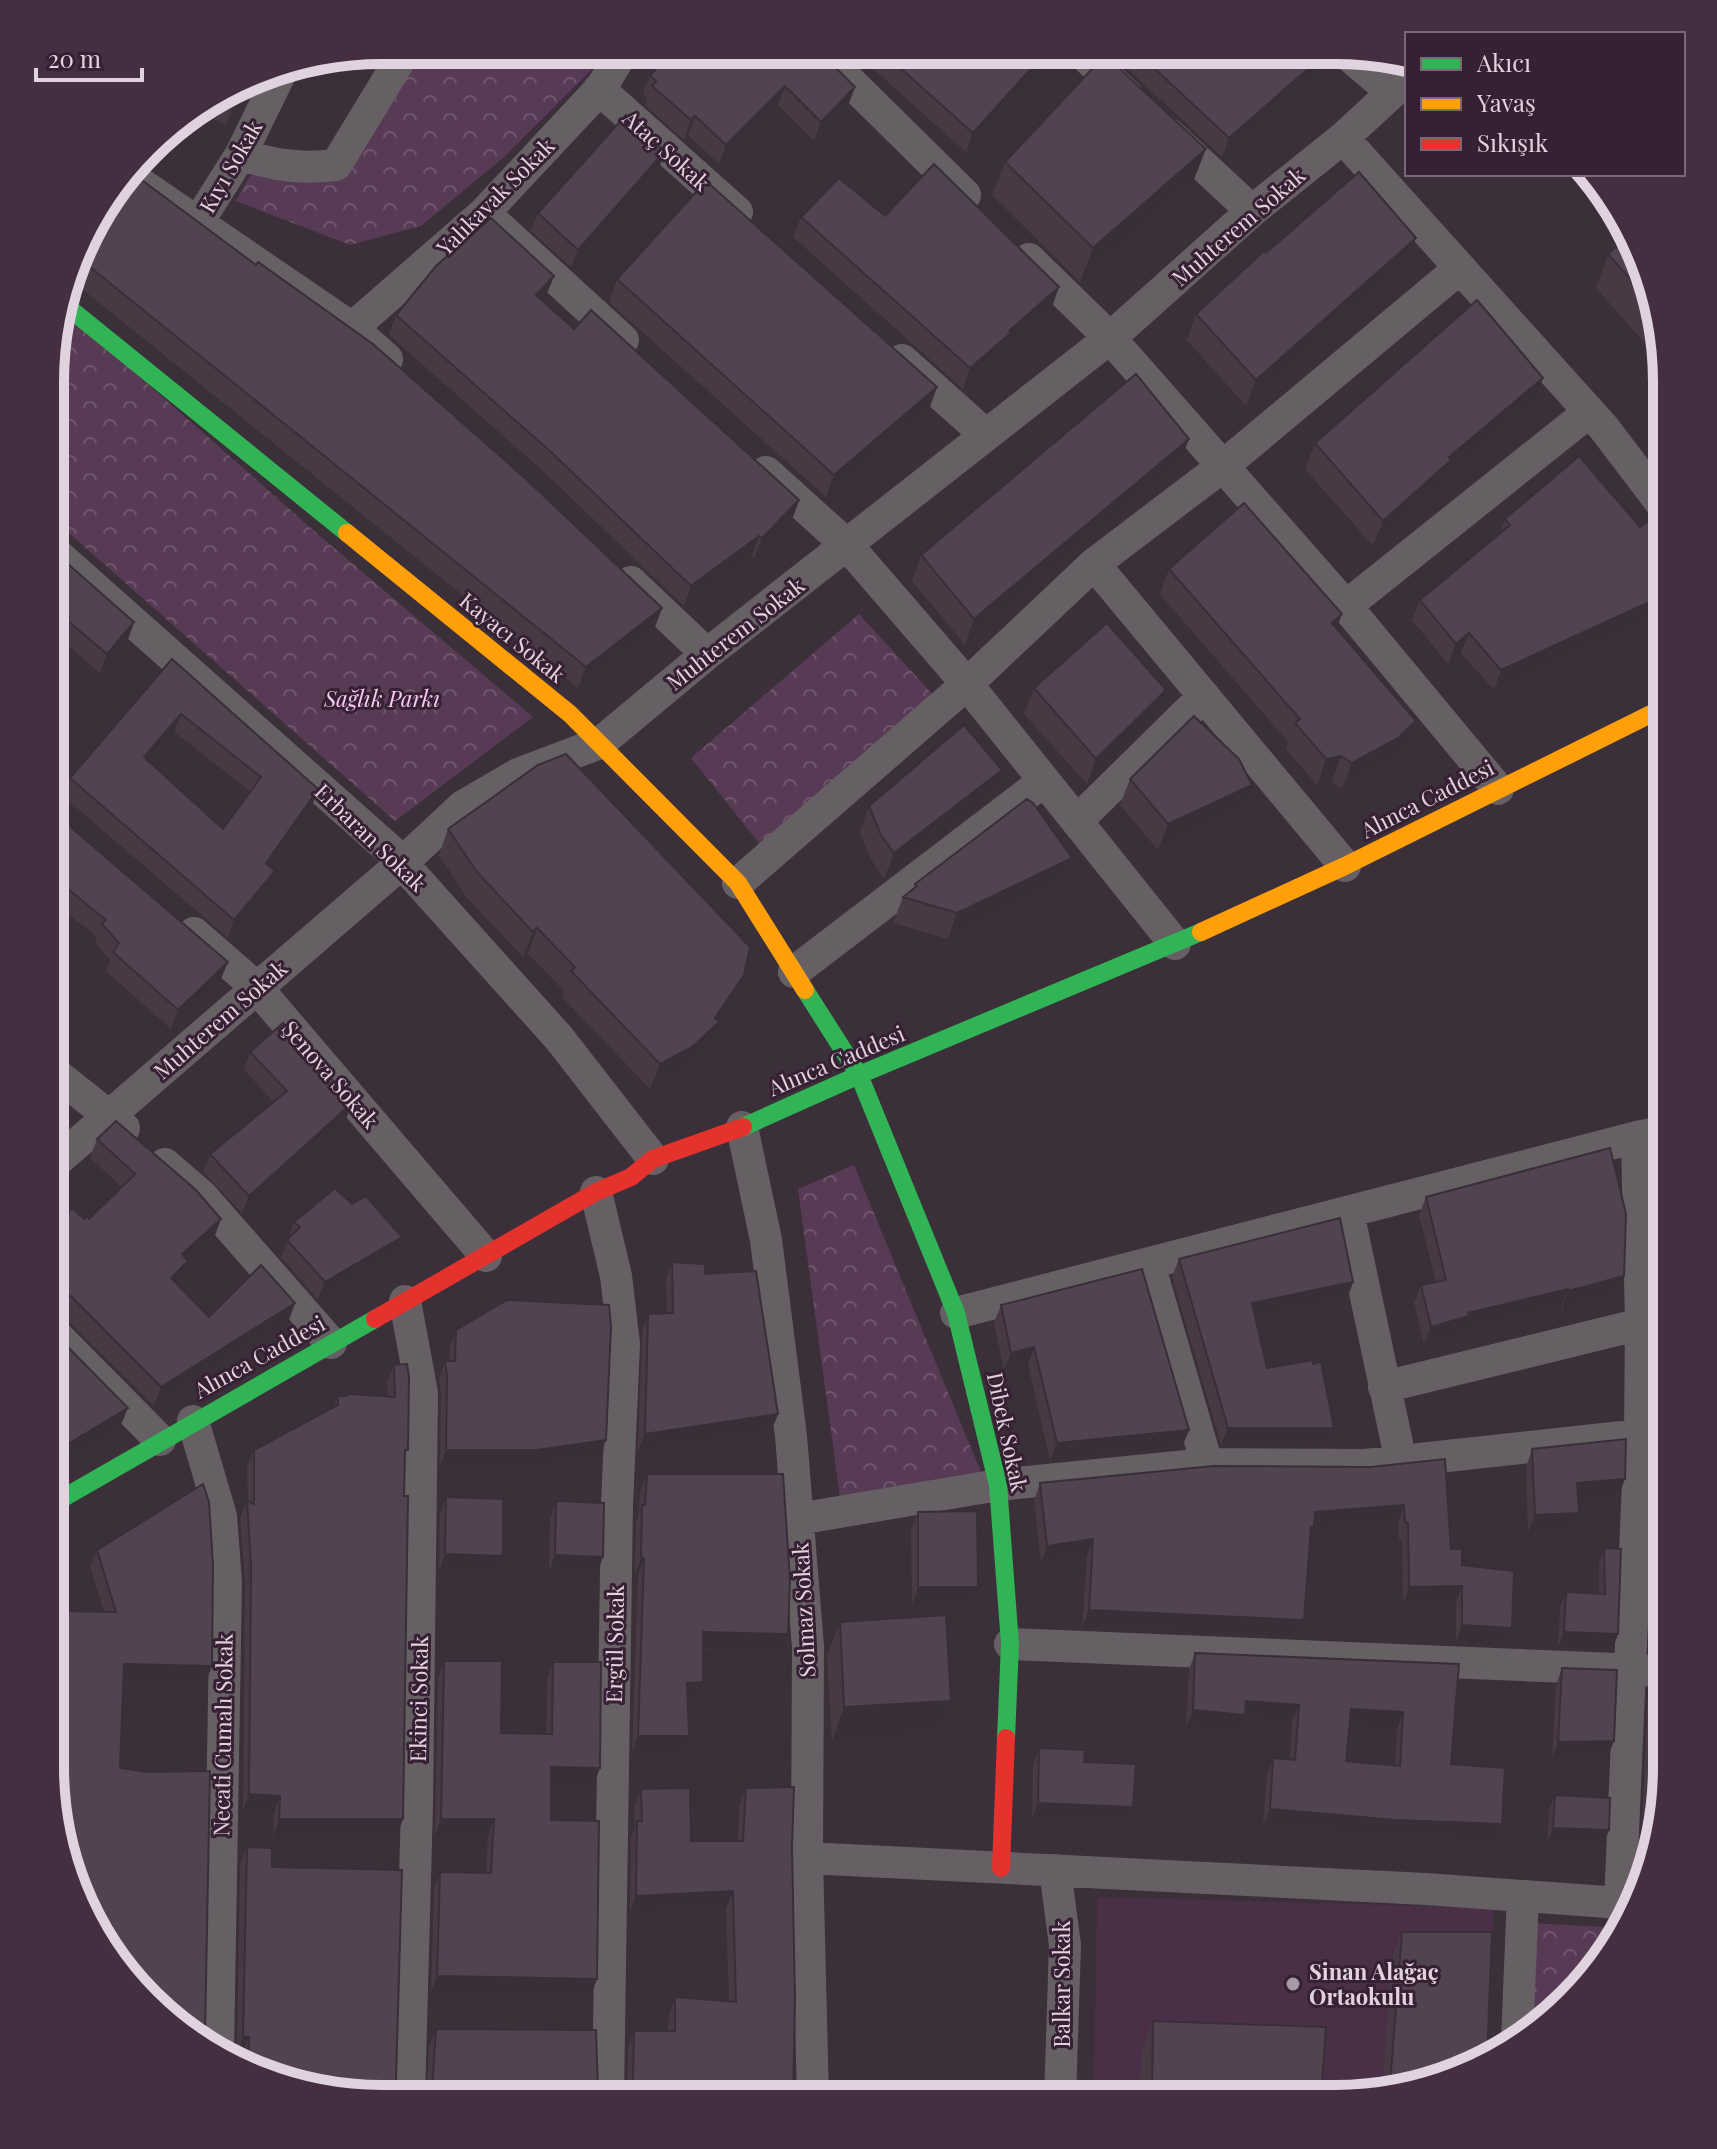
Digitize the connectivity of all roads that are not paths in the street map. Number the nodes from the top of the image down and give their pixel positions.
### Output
1 (397, 64) edge
2 (615, 64) edge
3 (832, 64) edge
4 (1094, 64) edge
5 (1368, 66) edge
6 (276, 82) edge
7 (1399, 85) edge
8 (599, 89) junction
9 (1343, 138) junction
10 (241, 154) junction
11 (136, 181) edge
12 (1252, 211) junction
13 (484, 213) junction
14 (197, 224) junction
15 (763, 236) edge
16 (1460, 268) junction
17 (72, 311) edge
18 (352, 328) junction
19 (1110, 338) junction
20 (880, 341) edge
21 (648, 363) edge
22 (412, 381) edge
23 (1589, 412) junction
24 (986, 435) junction
25 (741, 449) edge
26 (1223, 466) junction
27 (1653, 493) edge
28 (847, 545) junction
29 (608, 559) edge
30 (64, 560) edge
31 (1094, 564) junction
32 (1346, 606) junction
33 (707, 654) junction
34 (967, 684) junction
35 (1204, 696) junction
36 (1653, 713) edge
37 (600, 743) junction
38 (1044, 781) junction
39 (1498, 789) junction
40 (1077, 821) junction
41 (402, 863) junction
42 (1345, 866) junction
43 (738, 883) junction
44 (176, 918) edge
45 (1175, 944) junction
46 (794, 972) junction
47 (256, 987) junction
48 (859, 1075) junction
49 (64, 1080) edge
50 (109, 1115) junction
51 (742, 1127) junction
52 (1652, 1134) edge
53 (64, 1155) edge
54 (653, 1159) junction
55 (596, 1192) junction
56 (1348, 1212) junction
57 (486, 1256) junction
58 (1149, 1264) junction
59 (405, 1301) junction
60 (956, 1313) junction
61 (1641, 1324) junction
62 (64, 1343) edge
63 (331, 1343) junction
64 (1384, 1387) junction
65 (193, 1421) junction
66 (1653, 1432) edge
67 (160, 1440) junction
68 (1401, 1462) junction
69 (1207, 1464) junction
70 (998, 1485) junction
71 (64, 1497) edge
72 (798, 1519) junction
73 (1010, 1644) junction
74 (1630, 1668) junction
75 (1653, 1670) edge
76 (807, 1858) junction
77 (1001, 1868) junction
78 (1055, 1870) junction
79 (1627, 1893) edge
80 (1523, 1896) junction
81 (1623, 1903) edge
82 (1517, 2027) edge
83 (218, 2039) edge
84 (409, 2085) edge
85 (608, 2085) edge
86 (813, 2085) edge
87 (1060, 2085) edge

1 - 10 street
2 - 8 street, Yalıkavak Sokak
3 - 19 street
4 - 12 street
5 - 7 street
6 - 10 street, Kıyı Sokak
7 - 9 street, Muhterem Sokak
8 - 13 street, Yalıkavak Sokak
8 - 15 street, Ataç Sokak
9 - 12 street, Muhterem Sokak
9 - 16 street
10 - 14 street, Kıyı Sokak
11 - 14 street
12 - 19 street, Muhterem Sokak
13 - 18 street, Yalıkavak Sokak
13 - 21 street
14 - 18 street
16 - 23 street
16 - 26 street
17 - 37 street, Kayacı Sokak
18 - 22 street
19 - 24 street, Muhterem Sokak
19 - 26 street
20 - 24 street
23 - 27 street
23 - 32 street
24 - 28 street, Muhterem Sokak
25 - 28 street
26 - 31 street
26 - 32 street
28 - 33 street, Muhterem Sokak
28 - 34 street
29 - 33 street
30 - 41 street, Erbaran Sokak
31 - 34 street
31 - 35 street
32 - 39 street
33 - 37 street, Muhterem Sokak
34 - 38 street
34 - 43 street
35 - 40 street
35 - 42 street
36 - 39 street, Alınca Caddesi
37 - 41 street, Muhterem Sokak
37 - 43 street, Kayacı Sokak
38 - 40 street
38 - 46 street
39 - 42 street, Alınca Caddesi
40 - 45 street
41 - 47 street, Muhterem Sokak
41 - 54 street, Erbaran Sokak
42 - 45 street, Alınca Caddesi
43 - 46 street, Kayacı Sokak
44 - 47 street, Şenova Sokak
45 - 48 street, Alınca Caddesi
46 - 48 street, Kayacı Sokak
47 - 50 street, Muhterem Sokak
47 - 57 street, Şenova Sokak
48 - 51 street, Alınca Caddesi
48 - 60 street, Dibek Sokak
49 - 50 street
50 - 53 street, Muhterem Sokak
50 - 63 street
51 - 54 street, Alınca Caddesi
51 - 72 street, Solmaz Sokak
52 - 56 street
52 - 61 street
54 - 55 street, Alınca Caddesi
55 - 57 street, Alınca Caddesi
55 - 85 street, Ergül Sokak
56 - 58 street
56 - 64 street
57 - 59 street, Alınca Caddesi
58 - 60 street
58 - 69 street
59 - 63 street, Alınca Caddesi
59 - 84 street, Ekinci Sokak
60 - 70 street, Dibek Sokak
61 - 64 street
61 - 66 street
62 - 67 street
63 - 65 street, Alınca Caddesi
64 - 68 street
65 - 67 street, Alınca Caddesi
65 - 83 street, Necati Cumalı Sokak
66 - 68 street
66 - 74 street
67 - 71 street, Alınca Caddesi
68 - 69 street
69 - 70 street
70 - 72 street
70 - 73 street, Dibek Sokak
72 - 76 street, Solmaz Sokak
73 - 74 street
73 - 77 street, Dibek Sokak
74 - 75 street
74 - 79 street
76 - 77 street
76 - 86 street, Solmaz Sokak
77 - 78 street
78 - 80 street
78 - 87 street, Balkar Sokak
80 - 81 street
80 - 82 street

